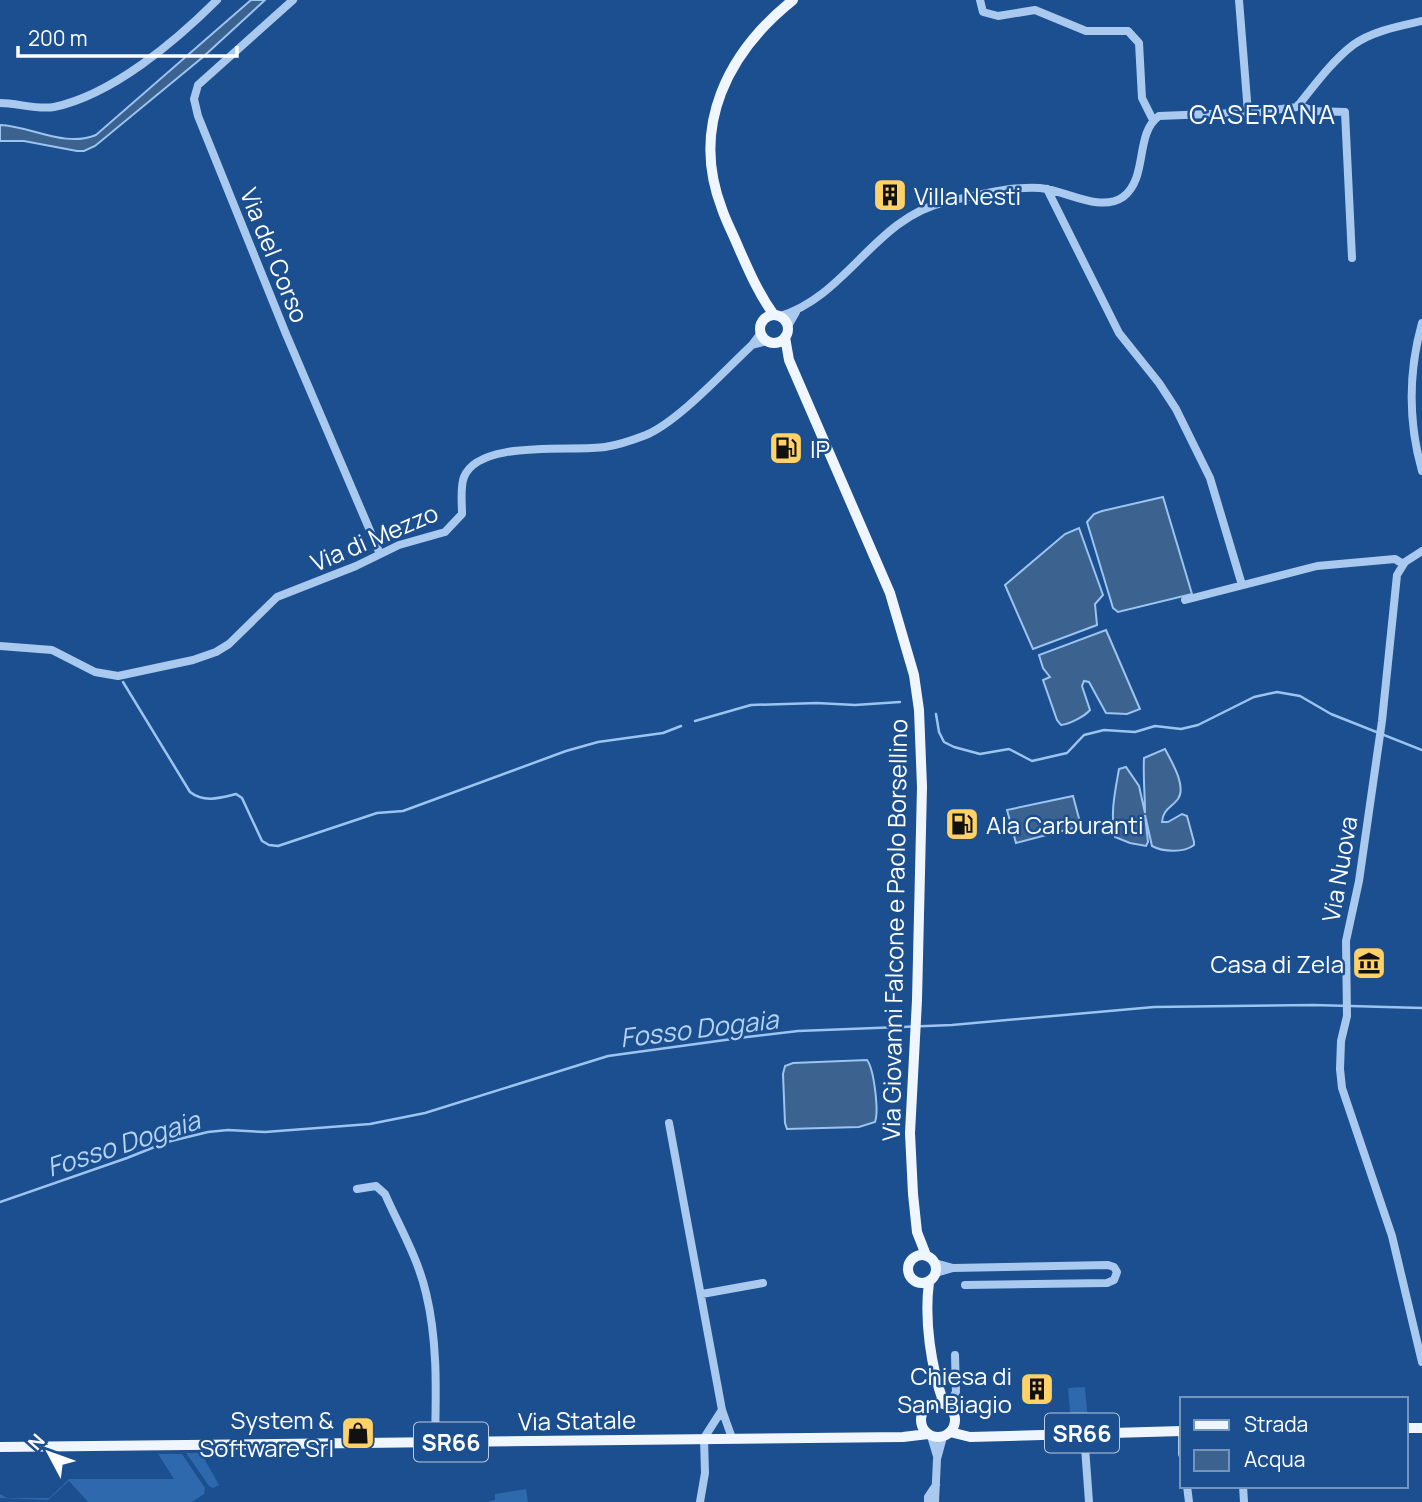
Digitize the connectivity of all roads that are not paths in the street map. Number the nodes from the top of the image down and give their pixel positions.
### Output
1 (217, 0) edge
2 (293, 0) edge
3 (793, 0) edge
4 (980, 0) edge
5 (1239, 0) edge
6 (1422, 23) edge
7 (0, 103) edge
8 (1298, 105) junction
9 (1248, 113) junction
10 (1153, 120) junction
11 (1047, 189) junction
12 (1352, 258) dead end
13 (761, 297) junction
14 (796, 312) junction
15 (777, 316) junction
16 (763, 321) junction
17 (1422, 323) edge
18 (788, 326) junction
19 (785, 338) junction
20 (767, 339) junction
21 (789, 360) junction
22 (1422, 471) edge
23 (1422, 551) edge
24 (380, 554) junction
25 (1403, 564) junction
26 (1242, 585) junction
27 (1185, 600) dead end
28 (0, 646) edge
29 (669, 1123) dead end
30 (357, 1189) dead end
31 (918, 1232) junction
32 (926, 1255) junction
33 (913, 1258) junction
34 (1023, 1267) junction
35 (933, 1273) junction
36 (916, 1282) junction
37 (763, 1283) dead end
38 (965, 1285) dead end
39 (1023, 1285) junction
40 (702, 1294) junction
41 (927, 1305) junction
42 (956, 1355) dead end
43 (1422, 1362) edge
44 (937, 1382) junction
45 (931, 1405) junction
46 (946, 1405) junction
47 (722, 1410) junction
48 (716, 1419) junction
49 (921, 1420) junction
50 (949, 1431) junction
51 (1180, 1431) edge
52 (1084, 1433) junction
53 (929, 1435) junction
54 (903, 1437) junction
55 (704, 1438) junction
56 (727, 1438) junction
57 (435, 1442) junction
58 (0, 1447) edge
59 (937, 1459) junction
60 (936, 1485) junction
61 (700, 1502) edge
62 (928, 1502) edge
63 (936, 1502) edge
64 (1089, 1502) edge

1 - 7 street
2 - 24 street, Via del Corso
3 - 13 main road
4 - 10 street
5 - 9 street
6 - 8 street
8 - 9 street
8 - 12 street
9 - 10 street
10 - 11 street
11 - 14 street
11 - 26 street
13 - 15 main road
13 - 16 main road
14 - 15 street
14 - 18 street
15 - 16 main road
15 - 18 main road
16 - 20 main road
17 - 22 street
18 - 19 main road
19 - 20 main road
19 - 21 main road, Via Giovanni Falcone e Paolo Borsellino
20 - 21 main road, Via Giovanni Falcone e Paolo Borsellino
20 - 24 street, Via di Mezzo
21 - 31 main road, Via Giovanni Falcone e Paolo Borsellino
23 - 25 street
24 - 28 street, Via di Mezzo
25 - 26 street
25 - 43 street, Via Nuova
26 - 27 street
29 - 40 street
30 - 57 street
31 - 32 main road, Via Giovanni Falcone e Paolo Borsellino
31 - 33 main road, Via Giovanni Falcone e Paolo Borsellino
32 - 33 main road
32 - 35 main road, Via Giovanni Falcone e Paolo Borsellino
33 - 36 main road, Via Giovanni Falcone e Paolo Borsellino
34 - 35 street
34 - 39 street
34 - 39 street
35 - 36 main road
35 - 41 main road, Via Giovanni Falcone e Paolo Borsellino
36 - 41 main road, Via Giovanni Falcone e Paolo Borsellino
37 - 40 street
38 - 39 street
40 - 47 street
41 - 44 main road, Via Giovanni Falcone e Paolo Borsellino
42 - 46 street
44 - 45 main road, Via Giovanni Falcone e Paolo Borsellino
44 - 46 main road, Via Giovanni Falcone e Paolo Borsellino
45 - 46 main road
45 - 49 main road
46 - 50 main road
47 - 48 street
47 - 56 street
48 - 55 street
48 - 56 street
49 - 53 main road
49 - 54 main road
50 - 52 main road, SR66
50 - 53 main road, SR66
50 - 59 street
51 - 52 main road, SR66
52 - 64 street
53 - 54 main road, Via Statale / SR66
53 - 59 street
54 - 56 main road, Via Statale / SR66
55 - 56 main road, Via Statale / SR66
55 - 57 main road, Via Statale / SR66
55 - 61 street
57 - 58 main road, Via Statale / SR66
59 - 60 street
60 - 62 street
60 - 63 street

